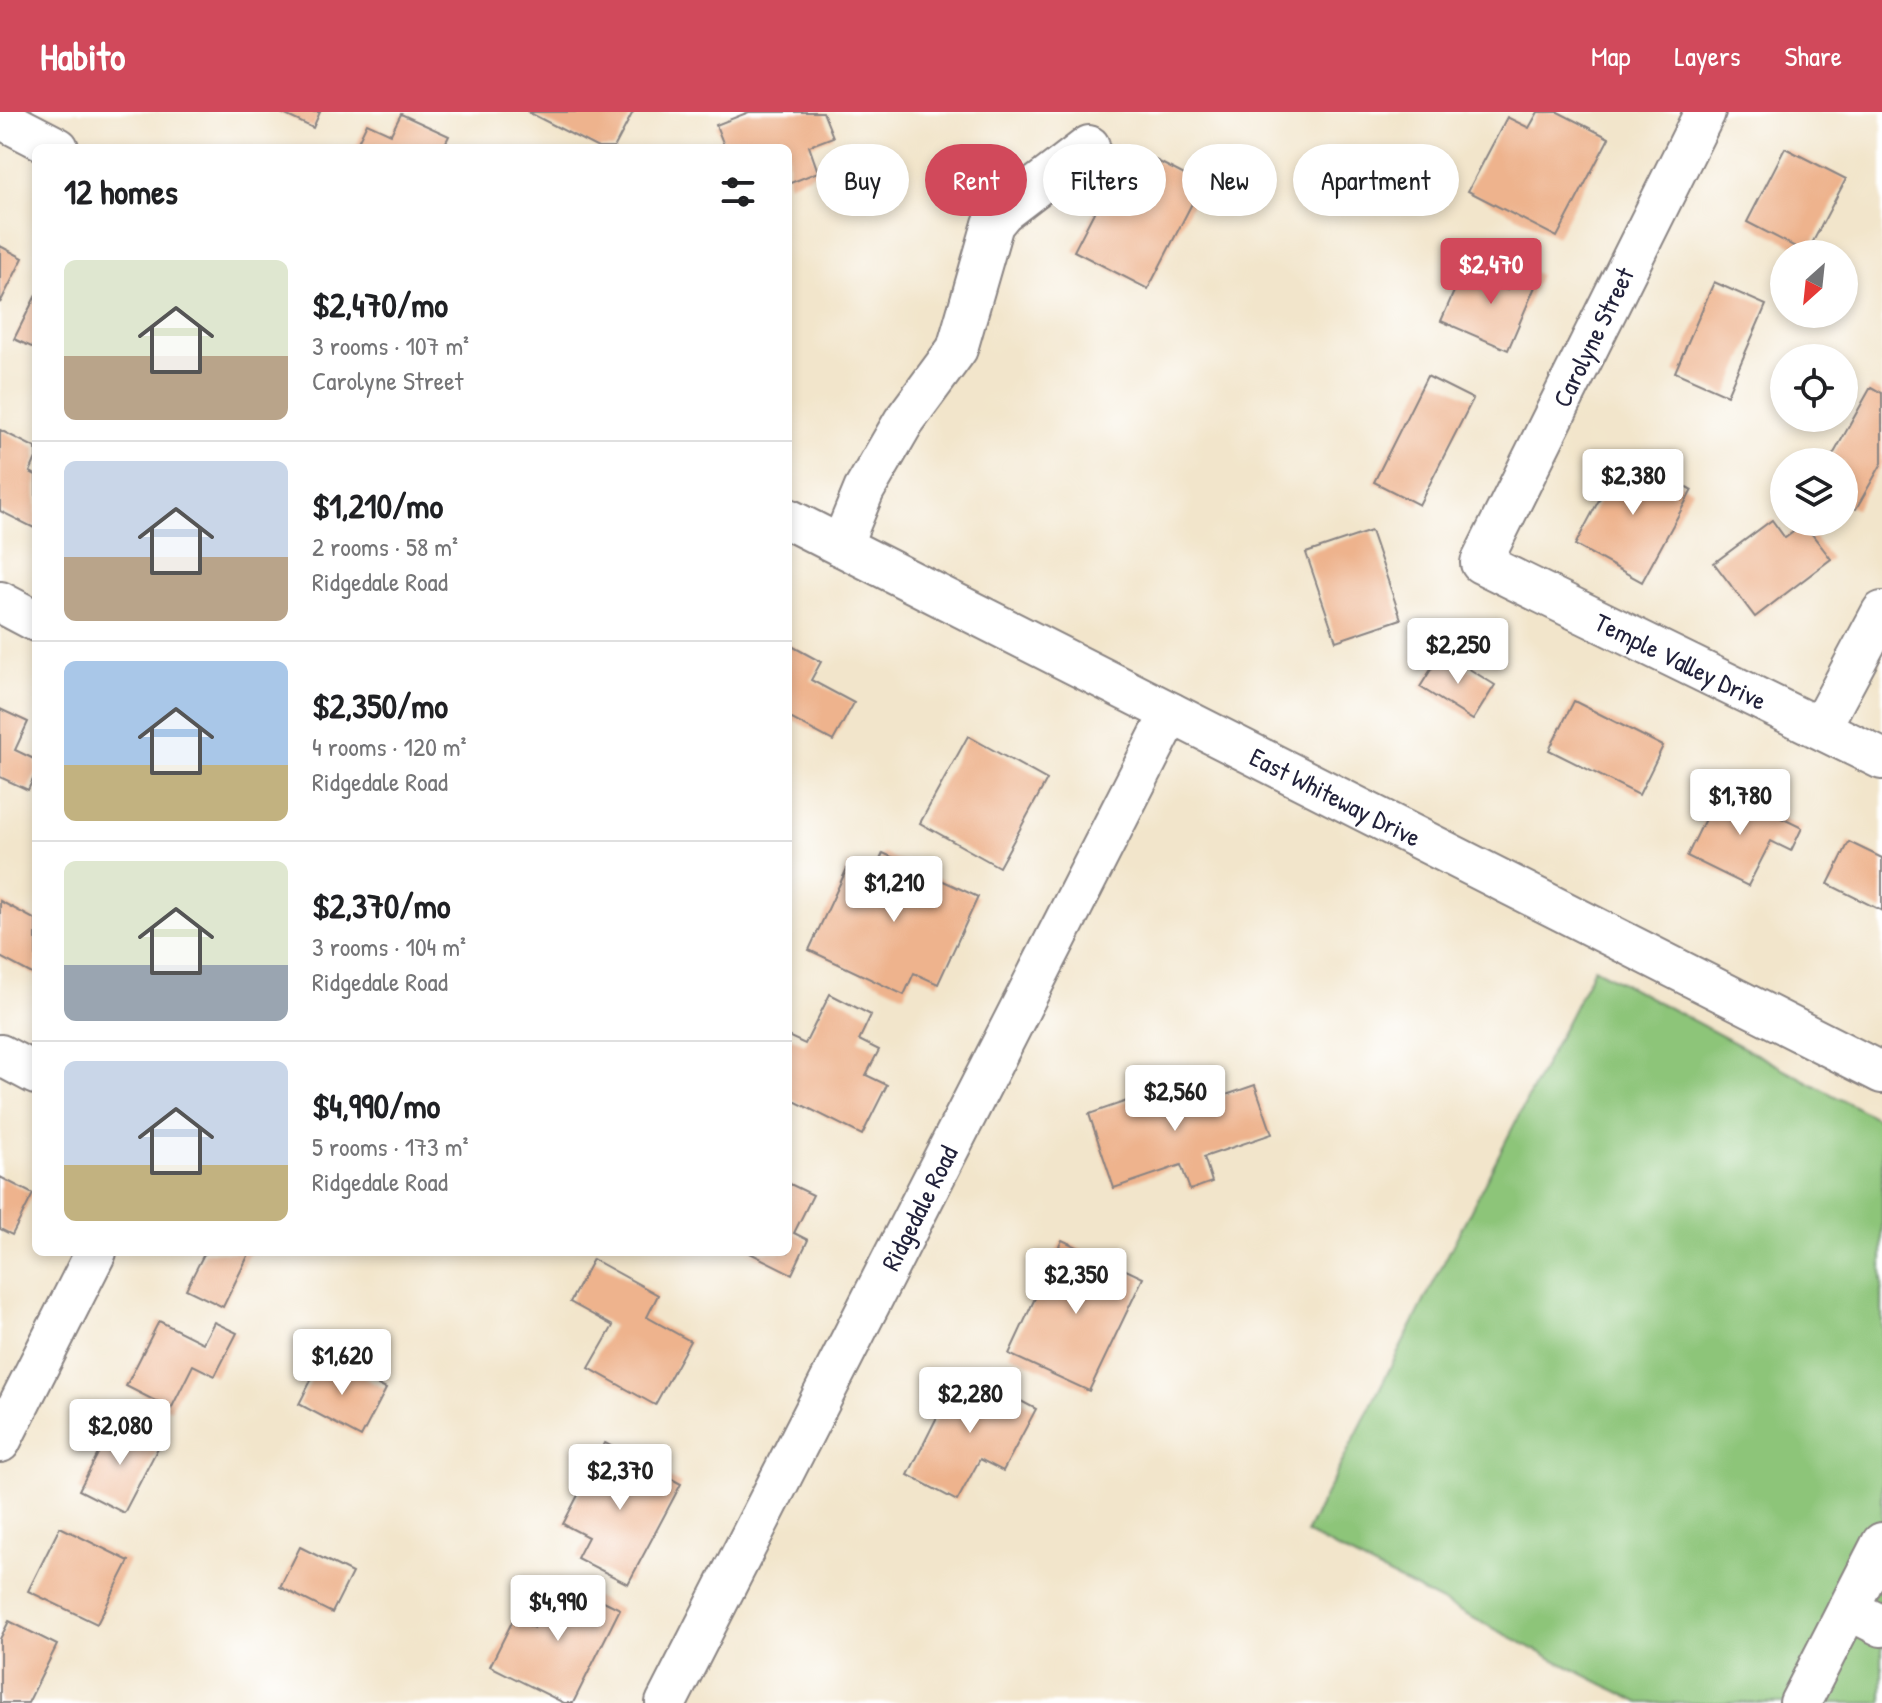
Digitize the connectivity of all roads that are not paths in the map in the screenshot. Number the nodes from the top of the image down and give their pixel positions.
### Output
1 (1705, 112) edge
2 (0, 118) edge
3 (50, 144) edge
4 (1043, 181) edge
5 (792, 521) edge
6 (841, 546) junction
7 (1481, 563) joint
8 (0, 602) edge
9 (1882, 612) edge
10 (32, 619) edge
11 (1171, 713) junction
12 (1820, 728) junction
13 (1882, 759) edge
14 (0, 1055) edge
15 (32, 1072) edge
16 (1882, 1073) edge
17 (94, 1256) edge
18 (0, 1442) edge
19 (1882, 1543) edge
20 (1865, 1617) edge
21 (666, 1703) edge
22 (1800, 1703) edge

1 - 7 street, Carolyne Street
2 - 3 street
4 - 6 street
5 - 6 street, East Whiteway Drive
6 - 11 street, East Whiteway Drive
7 - 12 street, Temple Valley Drive
8 - 10 street
9 - 12 street
11 - 16 street, East Whiteway Drive
11 - 21 street, Ridgedale Road
12 - 13 street, Temple Valley Drive
14 - 15 street
17 - 18 street
19 - 20 street
20 - 22 street

